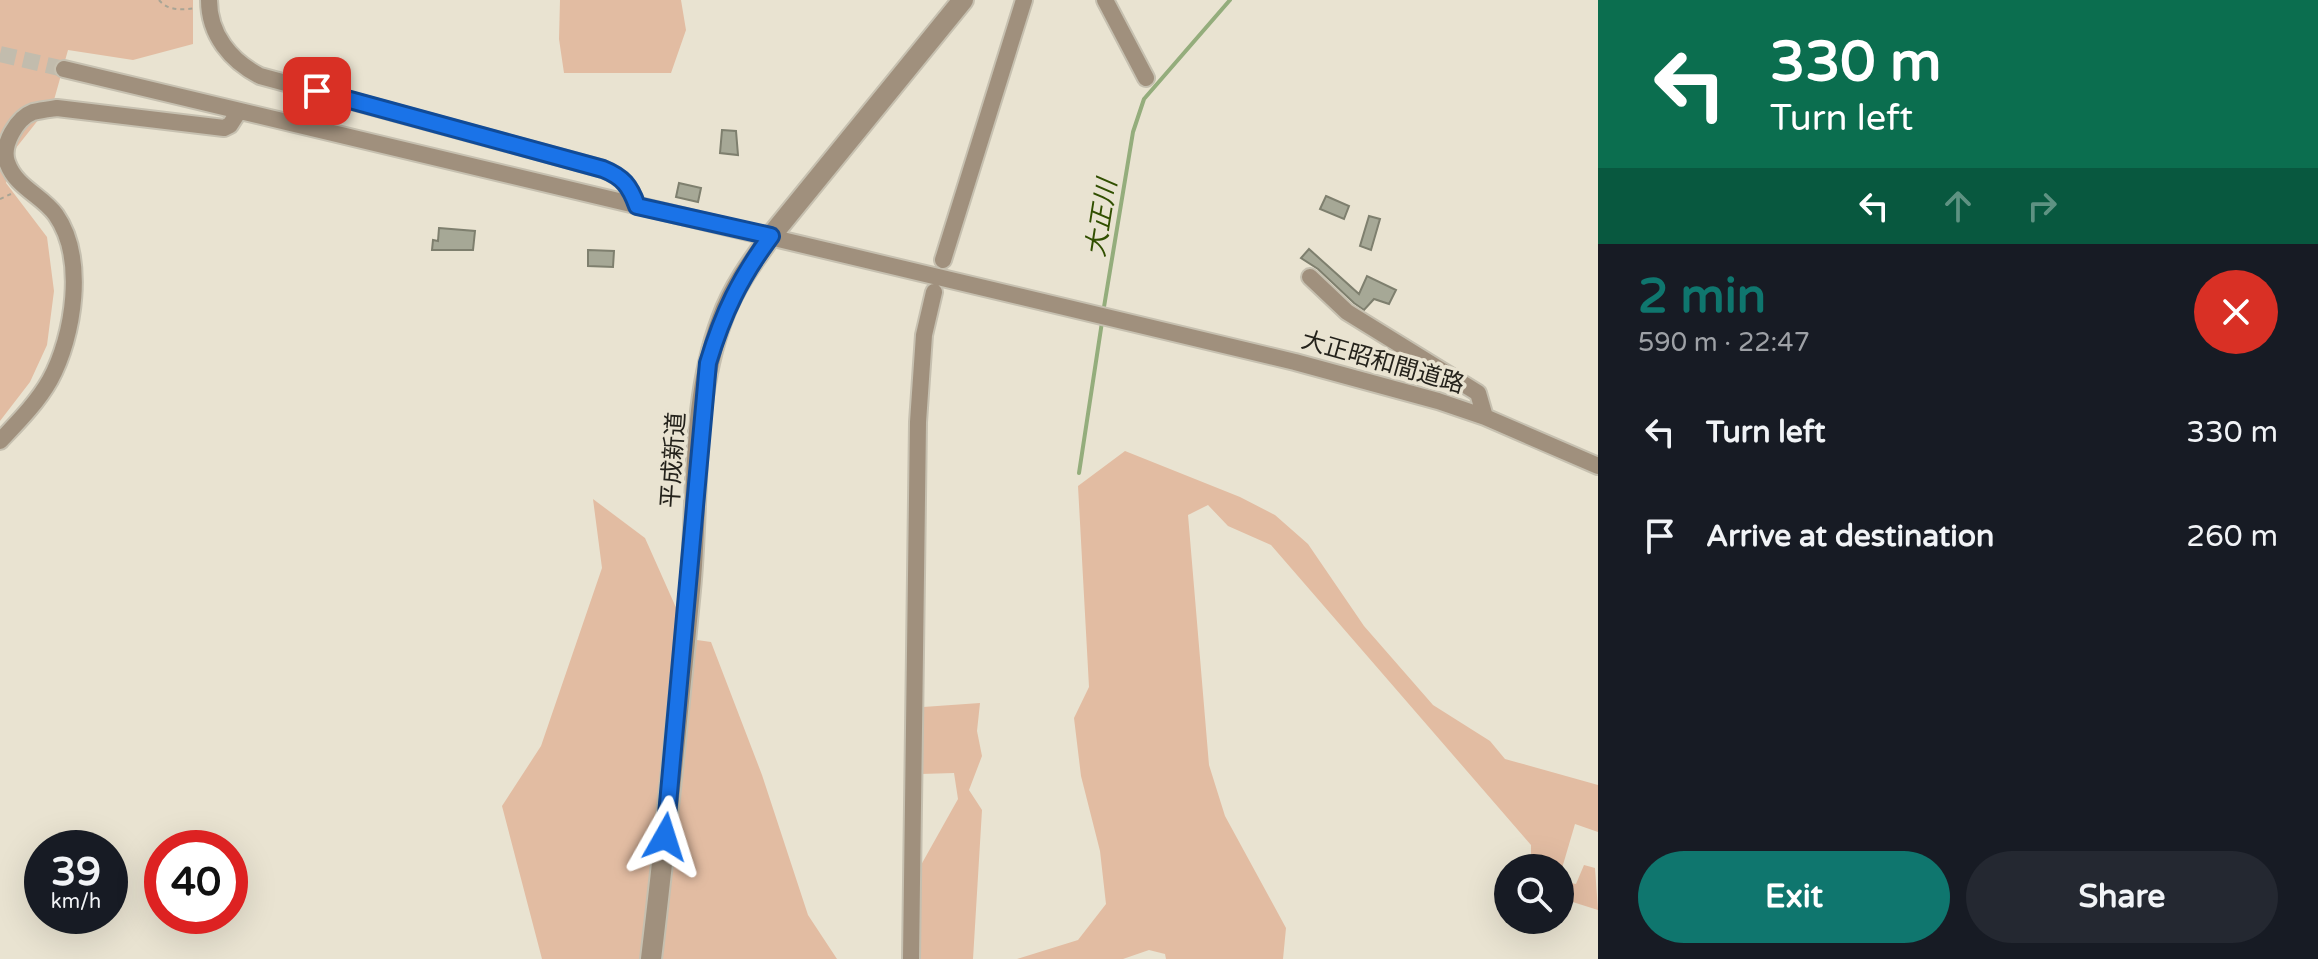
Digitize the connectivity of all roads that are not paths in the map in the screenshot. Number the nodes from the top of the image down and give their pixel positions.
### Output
1 (963, 0) edge
2 (1024, 0) edge
3 (1105, 0) edge
4 (209, 4) edge
5 (64, 69) tunnel mouth
6 (1146, 78) dead end
7 (239, 111) junction
8 (637, 206) junction
9 (771, 236) junction
10 (943, 260) dead end
11 (1310, 277) dead end
12 (934, 292) dead end
13 (1485, 417) junction
14 (0, 441) edge
15 (1598, 466) edge
16 (651, 959) edge
17 (911, 959) edge

1 - 9 street, 平成新道
2 - 10 street
3 - 6 street
4 - 8 street
5 - 7 street, 大正昭和間道路
7 - 8 street, 大正昭和間道路
7 - 14 street
8 - 9 street, 大正昭和間道路
9 - 13 street, 大正昭和間道路
9 - 16 street, 平成新道
11 - 13 street
12 - 17 street
13 - 15 street, 大正昭和間道路

